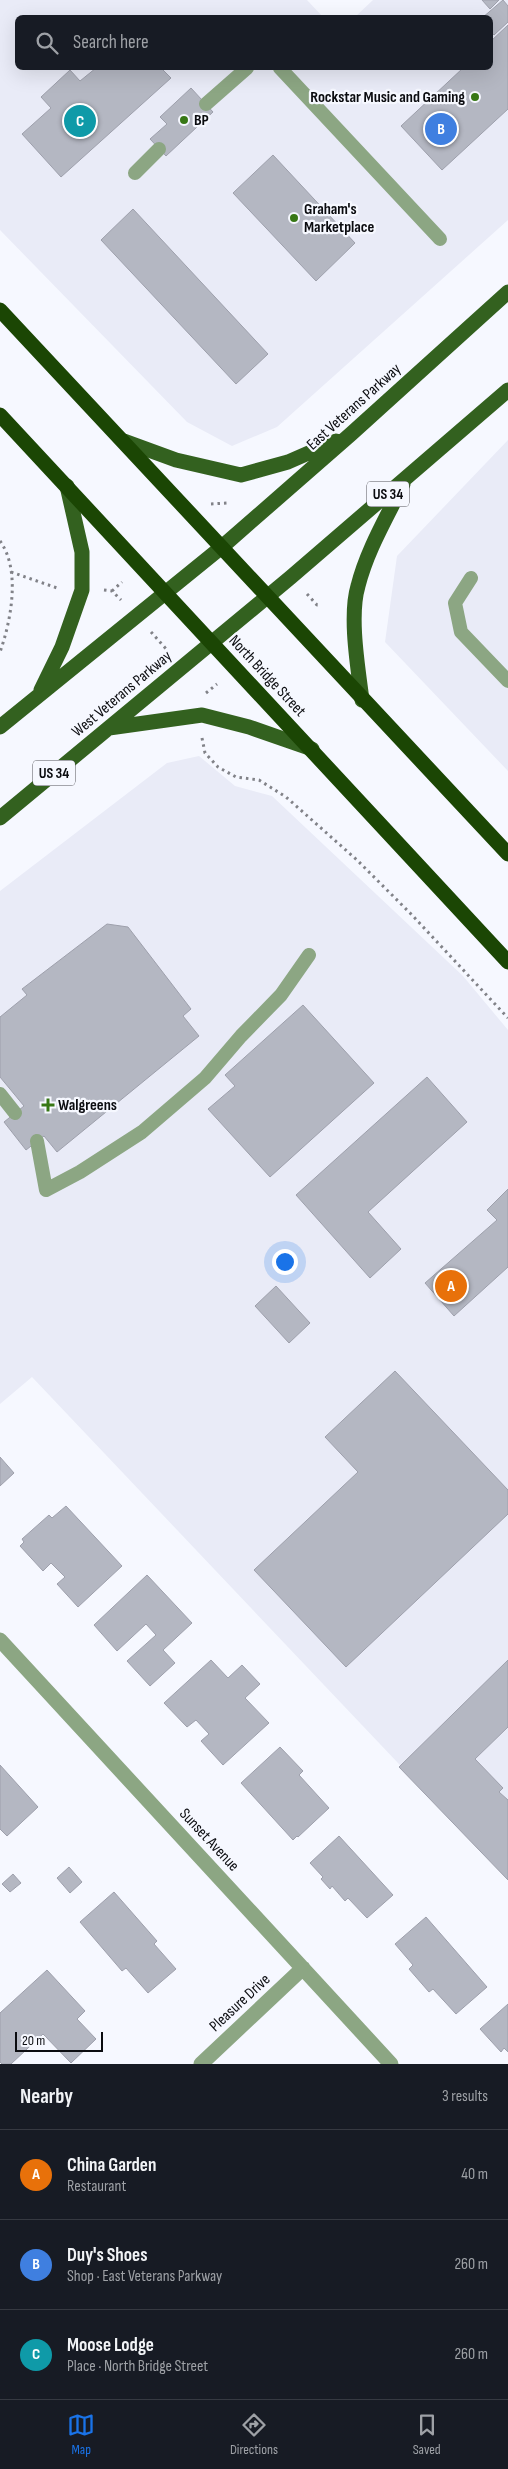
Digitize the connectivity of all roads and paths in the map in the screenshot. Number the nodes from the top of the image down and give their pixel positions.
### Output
1 (245, 70) edge
2 (282, 70) edge
3 (206, 104) dead end
4 (159, 149) dead end
5 (135, 173) dead end
6 (440, 239) dead end
7 (508, 292) edge
8 (0, 310) edge
9 (508, 390) edge
10 (0, 415) edge
11 (352, 434) junction
12 (124, 441) junction
13 (406, 479) junction
14 (67, 486) junction
15 (229, 496) dead end
16 (228, 503) junction
17 (205, 509) dead end
18 (234, 510) dead end
19 (0, 541) edge
20 (222, 546) junction
21 (11, 572) junction
22 (471, 578) dead end
23 (122, 582) dead end
24 (59, 589) dead end
25 (106, 590) dead end
26 (112, 591) junction
27 (165, 591) junction
28 (307, 594) dead end
29 (267, 597) junction
30 (321, 605) dead end
31 (136, 616) junction
32 (212, 642) junction
33 (0, 652) edge
34 (182, 666) junction
35 (508, 680) edge
36 (217, 684) dead end
37 (40, 694) junction
38 (206, 694) junction
39 (206, 699) dead end
40 (362, 700) junction
41 (0, 727) edge
42 (107, 729) junction
43 (202, 735) dead end
44 (312, 749) junction
45 (0, 818) edge
46 (508, 854) edge
47 (310, 955) dead end
48 (508, 962) edge
49 (508, 1018) edge
50 (0, 1094) edge
51 (15, 1113) dead end
52 (37, 1141) dead end
53 (0, 1640) edge
54 (303, 1968) junction
55 (201, 2064) edge
56 (391, 2064) edge

1 - 3 lane
2 - 6 lane
4 - 5 lane
7 - 11 main road, East Veterans Parkway
8 - 12 highway
9 - 13 main road, US 34
10 - 14 highway, North Bridge Street
11 - 12 main road
11 - 20 main road, East Veterans Parkway
12 - 20 highway
13 - 29 main road, US 34
13 - 40 main road
14 - 27 highway, North Bridge Street
14 - 37 main road
15 - 16 path
16 - 17 path
16 - 18 path
19 - 21 path
20 - 27 main road
20 - 29 highway
21 - 24 path
21 - 33 path
22 - 35 lane
23 - 26 path
25 - 26 path
26 - 31 path
27 - 31 main road
27 - 32 highway, North Bridge Street
28 - 30 path
29 - 32 main road, West Veterans Parkway / US 34
29 - 40 highway
31 - 34 path
31 - 37 main road
32 - 34 main road, West Veterans Parkway / US 34
32 - 44 highway, North Bridge Street
34 - 38 path
34 - 42 main road, West Veterans Parkway / US 34
36 - 38 path
37 - 41 main road
38 - 39 path
40 - 46 highway
42 - 44 main road
42 - 45 main road, West Veterans Parkway / US 34
43 - 49 path
44 - 48 highway, North Bridge Street
47 - 52 lane
50 - 51 lane
53 - 54 street, Sunset Avenue
54 - 55 street, Pleasure Drive
54 - 56 street, Sunset Avenue

